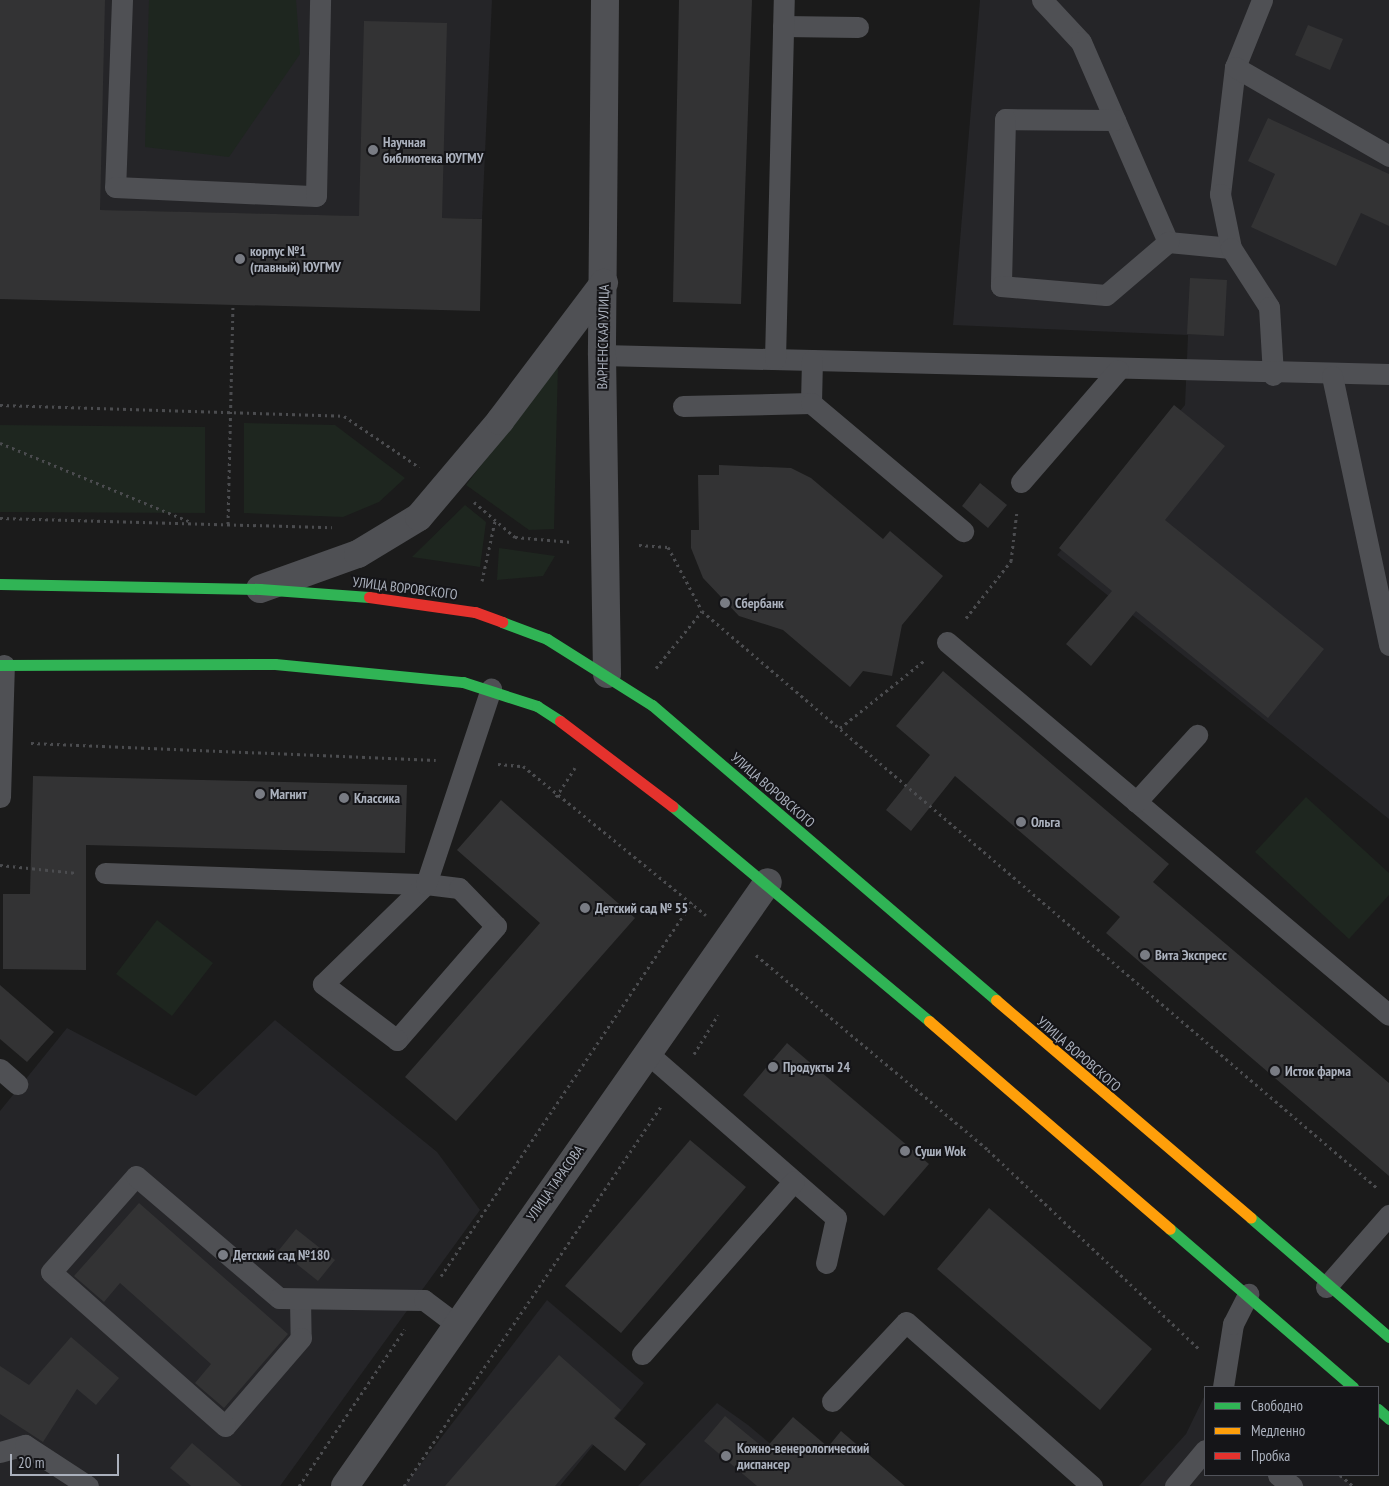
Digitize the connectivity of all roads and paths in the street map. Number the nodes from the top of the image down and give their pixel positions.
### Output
1 (122, 0) edge
2 (320, 0) edge
3 (605, 0) edge
4 (784, 0) edge
5 (1042, 0) edge
6 (1262, 0) edge
7 (784, 26) junction
8 (858, 27) dead end
9 (1235, 68) junction
10 (1114, 120) junction
11 (1389, 156) edge
12 (1168, 242) junction
13 (1231, 248) junction
14 (604, 283) junction
15 (232, 305) dead end
16 (602, 355) junction
17 (775, 359) junction
18 (812, 360) junction
19 (1118, 370) junction
20 (1389, 374) edge
21 (1274, 375) junction
22 (1332, 376) junction
23 (811, 403) junction
24 (0, 405) edge
25 (683, 406) dead end
26 (230, 414) junction
27 (0, 443) edge
28 (428, 460) dead end
29 (422, 468) junction
30 (417, 475) dead end
31 (450, 481) junction
32 (1021, 482) dead end
33 (0, 518) edge
34 (194, 523) junction
35 (228, 524) junction
36 (336, 527) dead end
37 (963, 531) dead end
38 (604, 544) junction
39 (0, 584) edge
40 (260, 589) junction
41 (947, 642) dead end
42 (1389, 645) edge
43 (2, 665) edge
44 (607, 674) junction
45 (491, 689) junction
46 (1197, 735) dead end
47 (3, 742) junction
48 (466, 762) junction
49 (0, 797) edge
50 (1136, 802) junction
51 (0, 865) edge
52 (95, 873) joint
53 (768, 882) junction
54 (426, 884) junction
55 (692, 903) junction
56 (731, 934) junction
57 (756, 954) junction
58 (750, 963) dead end
59 (724, 1005) dead end
60 (1389, 1015) edge
61 (646, 1052) junction
62 (0, 1069) edge
63 (678, 1080) junction
64 (17, 1084) dead end
65 (794, 1181) junction
66 (1382, 1192) dead end
67 (1389, 1215) edge
68 (826, 1263) dead end
69 (1326, 1287) junction
70 (1248, 1294) junction
71 (300, 1299) junction
72 (424, 1300) junction
73 (457, 1324) junction
74 (1389, 1337) edge
75 (642, 1354) dead end
76 (1224, 1380) edge
77 (1352, 1386) edge
78 (832, 1401) dead end
79 (1379, 1410) edge
80 (1389, 1419) edge
81 (1204, 1451) edge
82 (0, 1452) edge
83 (1279, 1476) edge
84 (1341, 1476) edge
85 (88, 1486) edge
86 (299, 1486) edge
87 (345, 1486) edge
88 (404, 1486) edge
89 (1092, 1486) edge
90 (1175, 1486) edge
91 (1292, 1486) edge
92 (1353, 1486) edge

1 - 2 lane
3 - 14 street, ВАРНЕНСКАЯ УЛИЦА
4 - 7 lane
5 - 10 lane
6 - 9 lane
7 - 8 lane
7 - 17 lane
9 - 11 lane
9 - 13 lane
10 - 12 lane
10 - 12 lane
12 - 13 lane
13 - 21 lane
14 - 16 street, ВАРНЕНСКАЯ УЛИЦА
14 - 31 street
15 - 26 path
16 - 17 lane
16 - 38 street, ВАРНЕНСКАЯ УЛИЦА
17 - 18 lane
18 - 19 lane
18 - 23 lane
19 - 21 lane
19 - 32 lane
20 - 22 lane
21 - 22 lane
22 - 42 lane
23 - 25 lane
23 - 37 lane
24 - 26 path
26 - 29 path
26 - 35 path
27 - 34 path
28 - 29 path
29 - 30 path
29 - 31 path
31 - 38 path
31 - 40 street
33 - 34 path
34 - 35 path
35 - 36 path
38 - 44 street, ВАРНЕНСКАЯ УЛИЦА
38 - 66 path
39 - 40 main road, УЛИЦА ВОРОВСКОГО
40 - 44 main road, УЛИЦА ВОРОВСКОГО
41 - 50 lane
43 - 45 main road
43 - 47 lane
44 - 69 main road, УЛИЦА ВОРОВСКОГО
45 - 48 lane
45 - 53 main road
46 - 50 lane
47 - 48 path
47 - 49 lane
48 - 54 lane
48 - 55 path
50 - 60 lane
51 - 52 path
52 - 54 lane
53 - 56 street, УЛИЦА ТАРАСОВА
53 - 70 main road
54 - 54 lane
55 - 56 path
55 - 72 path
56 - 57 path
56 - 61 street, УЛИЦА ТАРАСОВА
57 - 58 path
57 - 76 path
59 - 63 path
61 - 63 lane
61 - 73 street, УЛИЦА ТАРАСОВА
62 - 64 lane
63 - 65 lane
63 - 88 path
65 - 68 lane
65 - 75 lane
67 - 69 lane
69 - 74 main road, УЛИЦА ВОРОВСКОГО
70 - 76 lane
70 - 77 main road
71 - 71 lane
71 - 72 lane
72 - 73 lane
72 - 86 path
73 - 87 street, УЛИЦА ТАРАСОВА
78 - 89 lane
79 - 80 main road
81 - 90 lane
82 - 85 lane
83 - 91 lane
84 - 92 path

